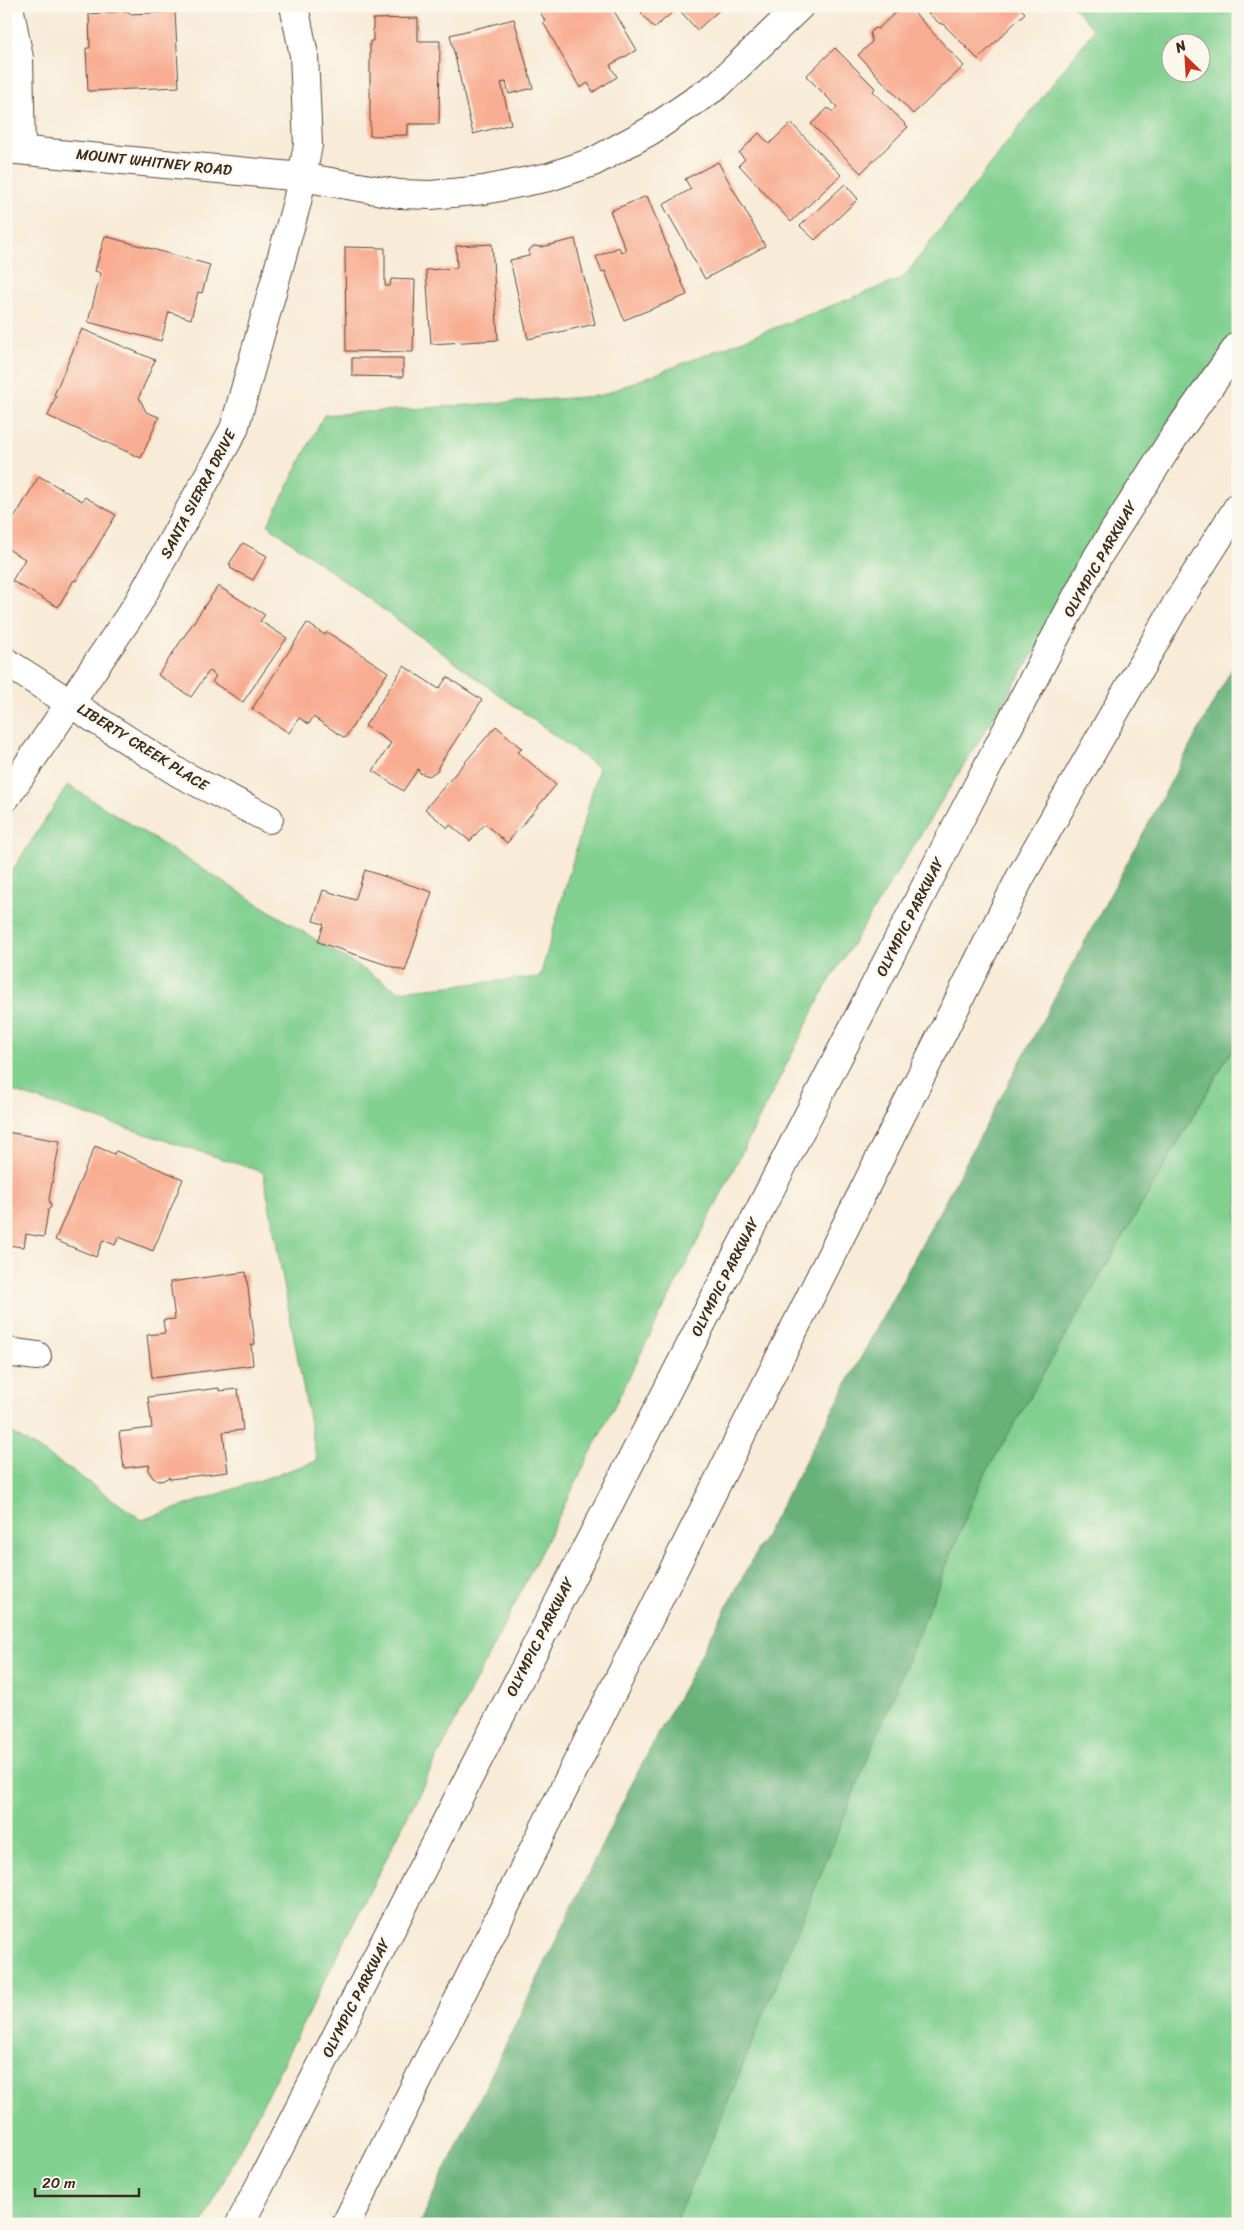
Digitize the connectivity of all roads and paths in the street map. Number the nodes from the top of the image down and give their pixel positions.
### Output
1 (9, 6) edge
2 (294, 6) edge
3 (800, 6) edge
4 (14, 149) edge
5 (302, 177) junction
6 (1238, 346) edge
7 (1238, 507) edge
8 (6, 662) edge
9 (70, 703) junction
10 (6, 796) edge
11 (269, 819) dead end
12 (6, 1352) edge
13 (37, 1356) dead end
14 (240, 2224) edge
15 (346, 2224) edge

1 - 4 main road
2 - 5 main road, SANTA SIERRA DRIVE
3 - 5 main road, MOUNT WHITNEY ROAD
4 - 5 main road, MOUNT WHITNEY ROAD
5 - 9 main road, SANTA SIERRA DRIVE
6 - 14 main road, OLYMPIC PARKWAY
7 - 15 main road
8 - 9 main road, LIBERTY CREEK PLACE
9 - 10 main road, SANTA SIERRA DRIVE
9 - 11 main road, LIBERTY CREEK PLACE
12 - 13 main road

